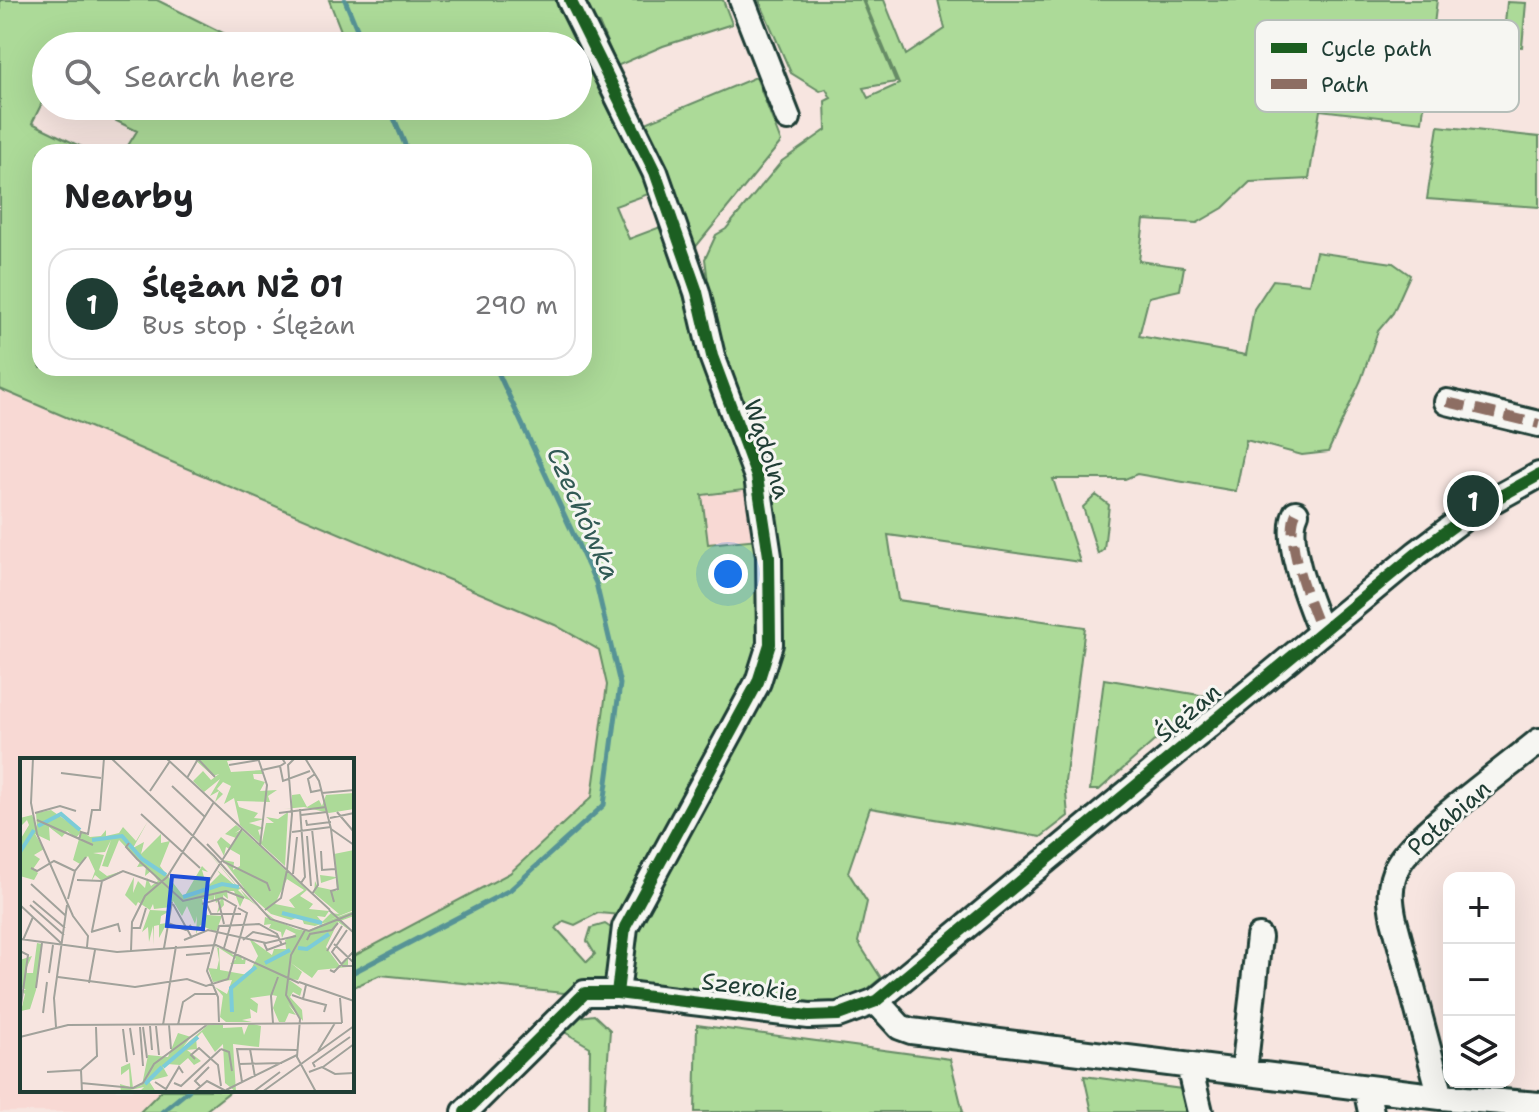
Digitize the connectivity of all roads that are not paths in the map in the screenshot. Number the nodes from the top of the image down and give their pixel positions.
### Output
1 (570, 0) edge
2 (742, 0) edge
3 (586, 32) edge
4 (592, 45) edge
5 (788, 118) dead end
6 (1447, 402) dead end
7 (1539, 424) edge
8 (1539, 475) edge
9 (1296, 513) dead end
10 (1321, 632) junction
11 (1539, 741) edge
12 (1259, 937) dead end
13 (617, 993) junction
14 (876, 1001) junction
15 (1189, 1066) junction
16 (1244, 1072) junction
17 (1366, 1088) junction
18 (1441, 1097) junction
19 (1539, 1105) edge
20 (465, 1112) edge
21 (1200, 1112) edge
22 (1371, 1112) edge

1 - 3 street, Wądolna
2 - 5 street
4 - 13 street, Wądolna
6 - 7 street
8 - 10 street, Ślężan
9 - 10 street
10 - 14 street, Ślężan
11 - 18 street, Połabian
12 - 16 street
13 - 14 street, Szerokie
13 - 20 street
14 - 15 street
15 - 16 street
15 - 21 street
16 - 17 street
17 - 18 street
17 - 22 street
18 - 19 street

